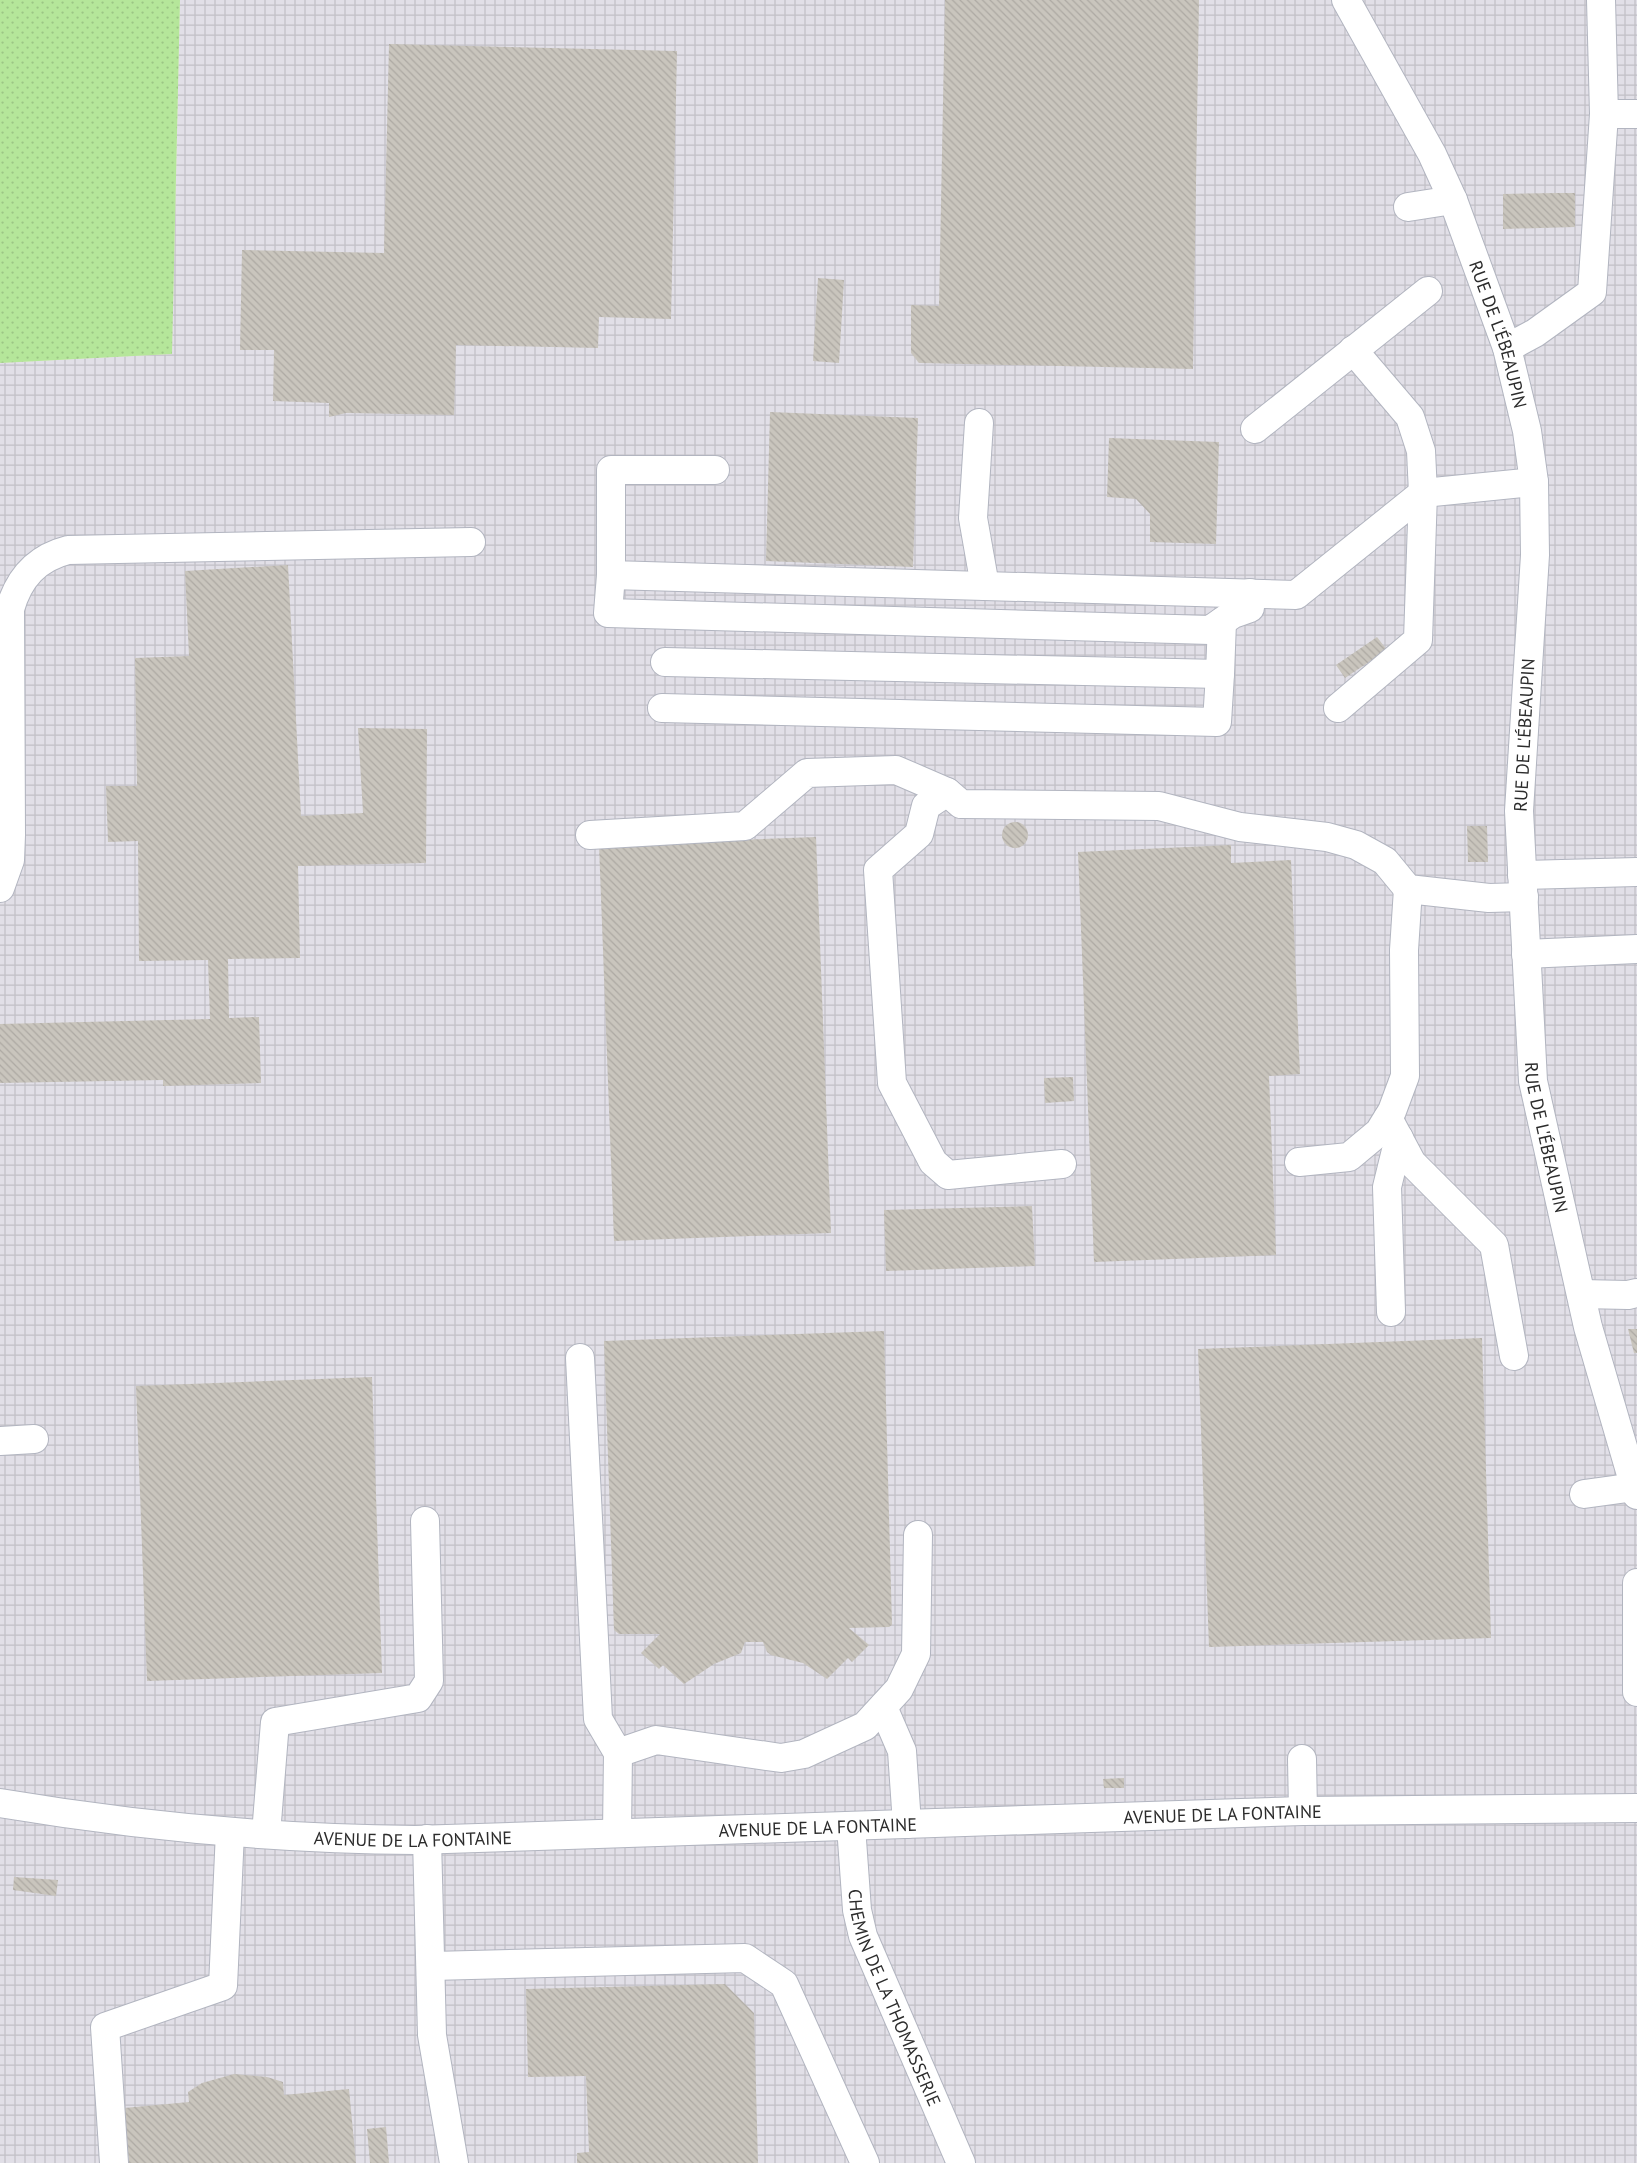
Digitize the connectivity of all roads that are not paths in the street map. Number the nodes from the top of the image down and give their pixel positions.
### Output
1 (1346, 0) edge
2 (1601, 0) edge
3 (1604, 114) junction
4 (1637, 114) edge
5 (1453, 200) junction
6 (1408, 207) dead end
7 (1428, 291) dead end
8 (1507, 348) junction
9 (1353, 350) junction
10 (979, 423) dead end
11 (1255, 429) dead end
12 (715, 470) dead end
13 (1534, 482) junction
14 (1423, 493) junction
15 (471, 542) dead end
16 (611, 575) junction
17 (985, 586) junction
18 (1250, 593) junction
19 (1222, 622) junction
20 (665, 662) dead end
21 (1220, 674) junction
22 (662, 708) dead end
23 (1338, 708) dead end
24 (947, 792) junction
25 (590, 835) dead end
26 (1637, 872) edge
27 (1523, 886) junction
28 (0, 888) edge
29 (1408, 889) junction
30 (1637, 949) edge
31 (1526, 954) junction
32 (1393, 1128) junction
33 (1299, 1162) dead end
34 (1062, 1164) dead end
35 (1637, 1293) edge
36 (1581, 1294) junction
37 (1391, 1312) dead end
38 (1514, 1356) dead end
39 (580, 1358) dead end
40 (34, 1439) dead end
41 (0, 1440) edge
42 (1636, 1491) edge
43 (1584, 1494) dead end
44 (425, 1521) dead end
45 (918, 1535) dead end
46 (1637, 1583) edge
47 (1637, 1692) edge
48 (883, 1707) junction
49 (618, 1753) junction
50 (1302, 1759) dead end
51 (0, 1803) edge
52 (1637, 1808) edge
53 (1303, 1811) junction
54 (908, 1824) junction
55 (851, 1826) junction
56 (230, 1832) junction
57 (617, 1833) junction
58 (266, 1834) junction
59 (427, 1839) junction
60 (432, 1966) junction
61 (114, 2163) edge
62 (454, 2163) edge
63 (865, 2163) edge
64 (961, 2163) edge

1 - 5 street, RUE DE L'ÉBEAUPIN
2 - 3 street
3 - 4 street
3 - 8 street
5 - 6 street
5 - 8 street, RUE DE L'ÉBEAUPIN
7 - 9 street
8 - 13 street, RUE DE L'ÉBEAUPIN
9 - 11 street
9 - 14 street
10 - 17 street
12 - 16 street
13 - 14 street
13 - 27 street, RUE DE L'ÉBEAUPIN
14 - 18 street
14 - 23 street
15 - 28 street
16 - 17 street
16 - 19 street
17 - 18 street
18 - 19 street
19 - 21 street
20 - 21 street
21 - 22 street
24 - 25 street
24 - 29 street
24 - 34 street
26 - 27 street
27 - 29 street
27 - 31 street, RUE DE L'ÉBEAUPIN
29 - 32 street
30 - 31 street
31 - 36 street, RUE DE L'ÉBEAUPIN
32 - 33 street
32 - 37 street
32 - 38 street
35 - 36 street
36 - 42 street, RUE DE L'ÉBEAUPIN
39 - 49 street
40 - 41 street
42 - 43 street
44 - 58 street
45 - 48 street
46 - 47 street
48 - 49 street
48 - 54 street
49 - 57 street
50 - 53 street
51 - 56 street, AVENUE DE LA FONTAINE
52 - 53 street, AVENUE DE LA FONTAINE
53 - 54 street, AVENUE DE LA FONTAINE
54 - 55 street, AVENUE DE LA FONTAINE
55 - 57 street, AVENUE DE LA FONTAINE
55 - 64 street, CHEMIN DE LA THOMASSERIE
56 - 58 street, AVENUE DE LA FONTAINE
56 - 61 street
57 - 59 street, AVENUE DE LA FONTAINE
58 - 59 street, AVENUE DE LA FONTAINE
59 - 60 street
60 - 62 street
60 - 63 street

